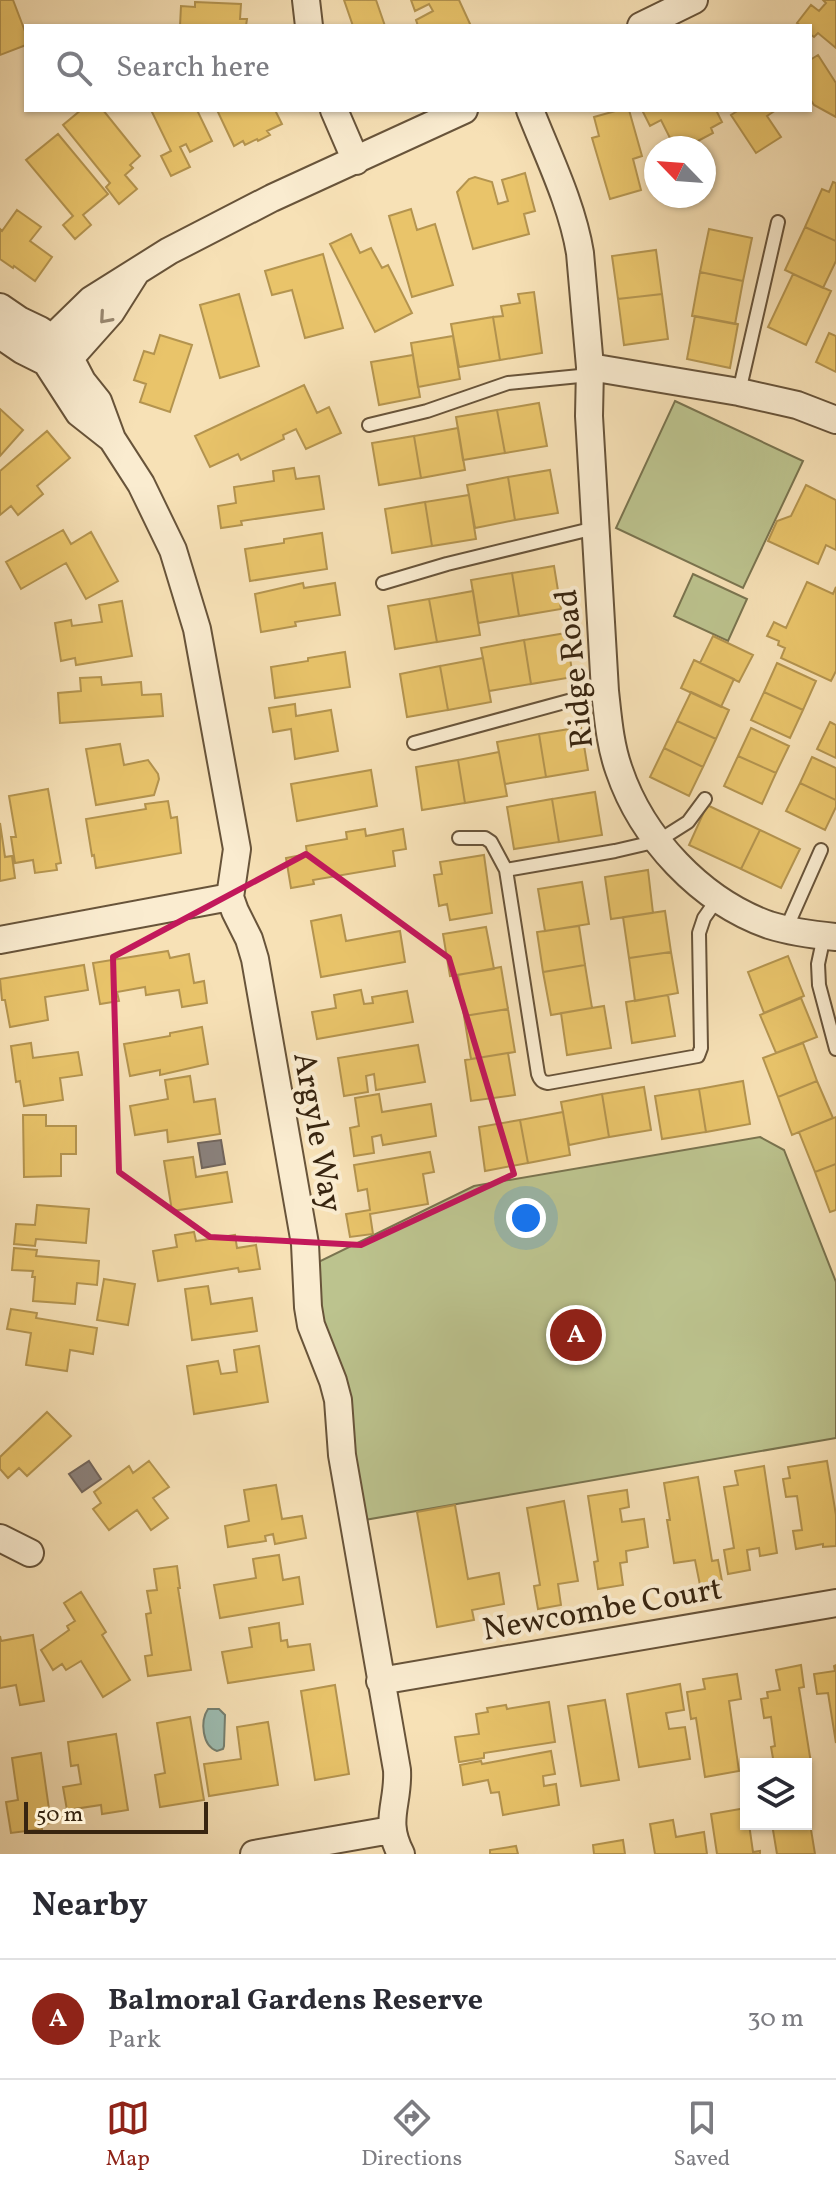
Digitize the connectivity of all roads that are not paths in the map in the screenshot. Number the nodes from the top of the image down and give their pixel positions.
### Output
1 (306, 0) edge
2 (694, 0) edge
3 (309, 24) edge
4 (645, 24) edge
5 (335, 112) edge
6 (460, 112) edge
7 (531, 112) edge
8 (356, 161) junction
9 (778, 222) dead end
10 (0, 307) edge
11 (0, 335) edge
12 (56, 352) junction
13 (590, 371) junction
14 (739, 392) junction
15 (836, 420) edge
16 (369, 425) dead end
17 (595, 528) junction
18 (383, 583) dead end
19 (605, 691) junction
20 (414, 743) dead end
21 (705, 799) dead end
22 (459, 838) dead end
23 (658, 841) junction
24 (821, 850) dead end
25 (506, 870) junction
26 (230, 897) junction
27 (718, 898) junction
28 (786, 929) junction
29 (830, 936) edge
30 (0, 940) edge
31 (836, 1049) edge
32 (0, 1538) edge
33 (30, 1553) dead end
34 (836, 1603) edge
35 (380, 1681) junction
36 (396, 1842) edge
37 (254, 1854) edge

1 - 3 street
2 - 4 street
5 - 8 street
6 - 8 street
7 - 13 street, Ridge Road
8 - 12 street
9 - 14 lane
10 - 12 street
11 - 12 street
12 - 26 street
13 - 14 street
13 - 16 lane
13 - 17 street, Ridge Road
14 - 15 street
17 - 18 lane
17 - 19 street, Ridge Road
19 - 20 lane
19 - 23 street, Ridge Road
21 - 23 lane
22 - 25 lane
23 - 25 lane
23 - 27 street, Ridge Road
24 - 28 lane
25 - 27 lane
26 - 30 street
26 - 35 street, Argyle Way
27 - 28 street, Ridge Road
28 - 29 street, Ridge Road
29 - 31 lane
32 - 33 street
34 - 35 street, Newcombe Court
35 - 36 street, Argyle Way
36 - 37 street

